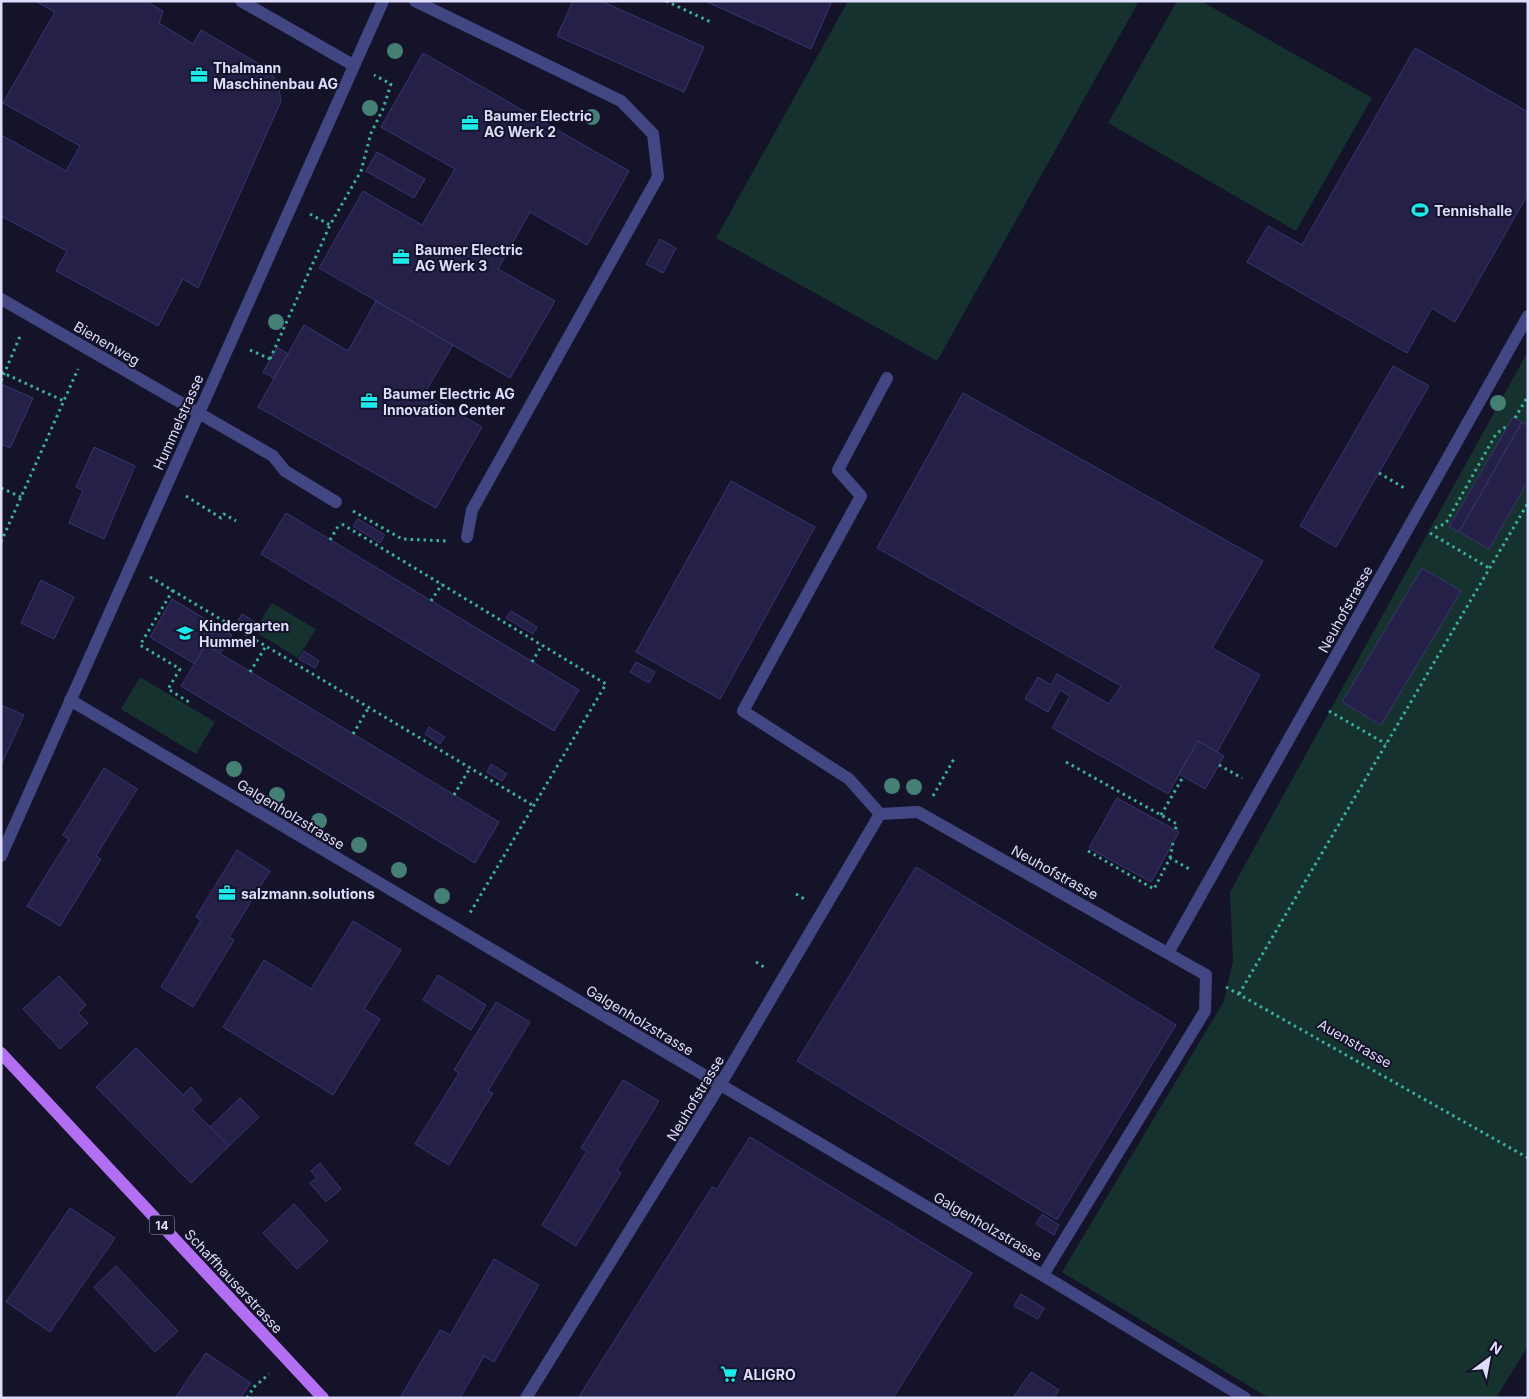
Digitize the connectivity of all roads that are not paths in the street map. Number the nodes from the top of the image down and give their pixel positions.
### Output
1 (241, 1) edge
2 (383, 1) edge
3 (415, 1) edge
4 (353, 65) junction
5 (1, 299) edge
6 (1528, 316) edge
7 (887, 378) dead end
8 (198, 413) junction
9 (336, 502) road end
10 (467, 537) dead end
11 (70, 700) junction
12 (880, 814) junction
13 (1, 856) edge
14 (1168, 952) junction
15 (1, 1053) edge
16 (720, 1085) junction
17 (1043, 1276) junction
18 (322, 1398) edge
19 (526, 1398) edge
20 (1245, 1398) edge

1 - 4 street
2 - 4 street, Hummelstrasse
3 - 10 street
4 - 8 street, Hummelstrasse
5 - 8 street, Bienenweg
6 - 14 street, Neuhofstrasse
7 - 12 street
8 - 9 street, Bienenweg
8 - 11 street, Hummelstrasse
11 - 13 street, Hummelstrasse
11 - 16 street, Galgenholzstrasse
12 - 14 street, Neuhofstrasse
12 - 16 street, Neuhofstrasse
14 - 17 street
15 - 18 main road, Schaffhauserstrasse / 14
16 - 17 street, Galgenholzstrasse
16 - 19 street, Neuhofstrasse
17 - 20 street, Galgenholzstrasse

